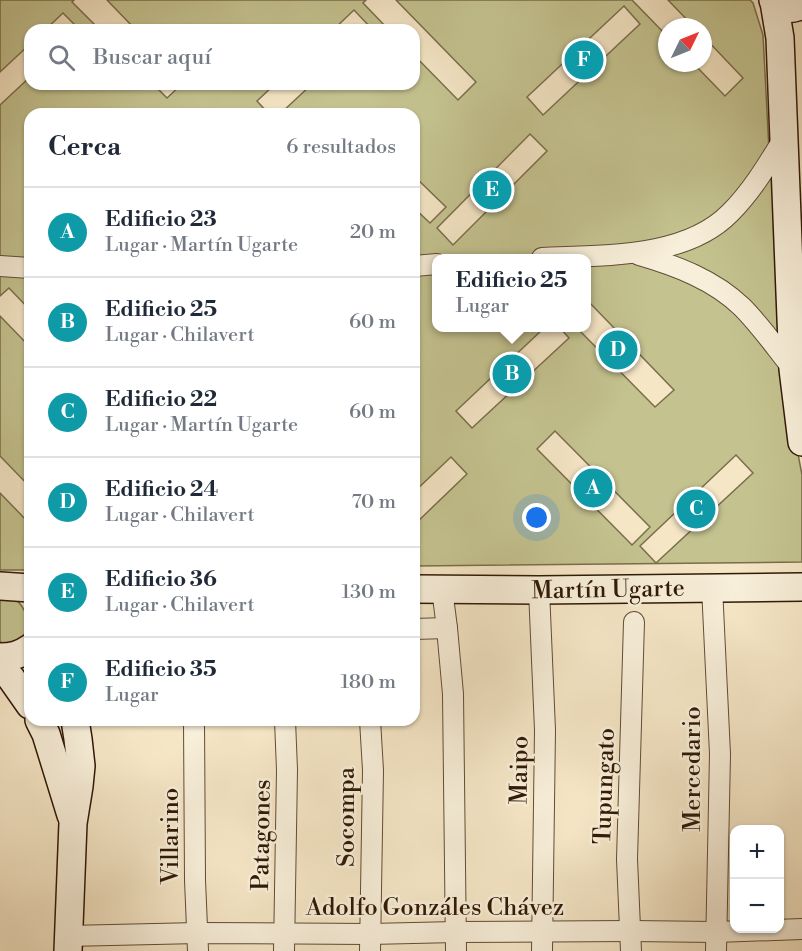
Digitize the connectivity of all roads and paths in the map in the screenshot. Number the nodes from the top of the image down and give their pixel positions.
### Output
1 (774, 1) edge
2 (802, 5) edge
3 (784, 138) junction
4 (634, 253) junction
5 (591, 255) edge
6 (0, 266) edge
7 (24, 268) edge
8 (793, 369) junction
9 (802, 442) edge
10 (712, 587) junction
11 (802, 587) edge
12 (420, 589) edge
13 (442, 589) junction
14 (539, 590) junction
15 (634, 622) dead end
16 (420, 628) edge
17 (447, 628) junction
18 (24, 652) edge
19 (0, 657) edge
20 (0, 667) edge
21 (24, 696) edge
22 (42, 726) edge
23 (76, 726) edge
24 (195, 726) edge
25 (285, 726) edge
26 (370, 726) edge
27 (73, 823) junction
28 (802, 929) edge
29 (631, 931) junction
30 (456, 941) edge
31 (542, 941) edge
32 (716, 941) edge
33 (198, 942) edge
34 (284, 942) edge
35 (370, 943) edge
36 (68, 944) edge
37 (631, 951) edge

1 - 2 street
1 - 3 street
3 - 4 street
3 - 8 street
4 - 5 street
4 - 8 street
6 - 7 street
8 - 9 street
10 - 11 street, Martín Ugarte
10 - 14 street, Martín Ugarte
10 - 32 street, Mercedario
12 - 13 street, Martín Ugarte
13 - 14 street, Martín Ugarte
13 - 17 street
14 - 31 street, Maipo
15 - 29 street, Tupungato
16 - 17 street
17 - 30 street
18 - 19 street
20 - 21 street
22 - 27 street
23 - 27 street
24 - 33 street, Villarino
25 - 34 street, Patagones
26 - 35 street, Socompa
27 - 36 street
28 - 32 street, Adolfo Gonzáles Chávez
29 - 31 street, Adolfo Gonzáles Chávez
29 - 32 street, Adolfo Gonzáles Chávez
29 - 37 street, Tupungato
30 - 31 street, Adolfo Gonzáles Chávez
30 - 35 street, Adolfo Gonzáles Chávez
33 - 34 street, Adolfo Gonzáles Chávez
33 - 36 street, Adolfo Gonzáles Chávez
34 - 35 street, Adolfo Gonzáles Chávez

